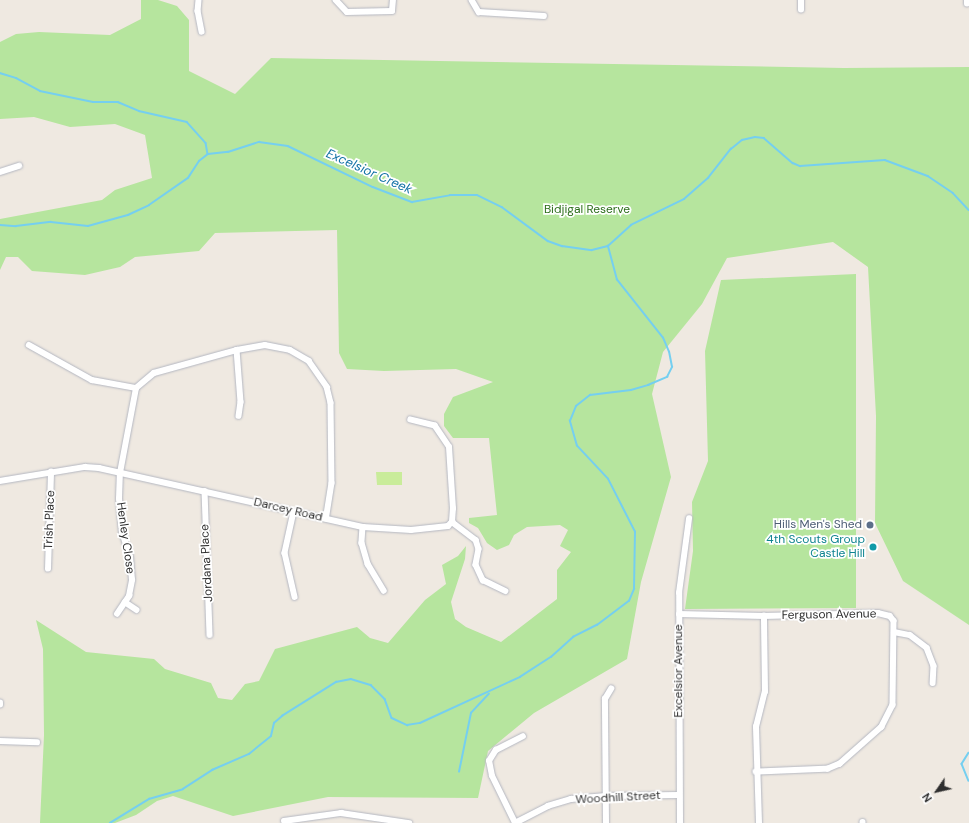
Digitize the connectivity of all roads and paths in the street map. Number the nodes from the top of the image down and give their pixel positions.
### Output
1 (199, 0) edge
2 (336, 0) edge
3 (393, 0) edge
4 (472, 0) edge
5 (801, 0) edge
6 (800, 10) dead end
7 (544, 16) dead end
8 (202, 32) dead end
9 (19, 166) dead end
10 (0, 172) edge
11 (29, 345) dead end
12 (237, 350) junction
13 (136, 388) junction
14 (239, 416) dead end
15 (411, 420) dead end
16 (51, 472) junction
17 (120, 473) junction
18 (0, 481) edge
19 (205, 491) junction
20 (294, 512) junction
21 (326, 519) junction
22 (689, 519) dead end
23 (452, 522) junction
24 (363, 527) junction
25 (48, 569) dead end
26 (384, 591) dead end
27 (506, 591) dead end
28 (295, 597) dead end
29 (125, 602) junction
30 (136, 610) dead end
31 (117, 614) dead end
32 (679, 614) junction
33 (764, 616) junction
34 (894, 632) junction
35 (210, 635) dead end
36 (933, 683) dead end
37 (611, 690) dead end
38 (522, 736) dead end
39 (0, 741) edge
40 (37, 742) dead end
41 (756, 772) junction
42 (678, 795) junction
43 (606, 796) junction
44 (284, 820) dead end
45 (409, 823) edge
46 (515, 823) edge
47 (606, 823) edge
48 (680, 823) edge
49 (759, 823) edge

1 - 8 street
2 - 3 street
4 - 7 street
5 - 6 street
9 - 10 street
11 - 13 street
12 - 13 street
12 - 14 street
12 - 21 street
13 - 17 street, Henley Close
15 - 23 street
16 - 17 street, Darcey Road
16 - 18 street, Darcey Road
16 - 25 street, Trish Place
17 - 19 street, Darcey Road
17 - 29 street, Henley Close
19 - 20 street, Darcey Road
19 - 35 street, Jordana Place
20 - 21 street, Darcey Road
20 - 28 street
21 - 24 street, Darcey Road
22 - 32 street, Excelsior Avenue
23 - 24 street, Darcey Road
23 - 27 street
24 - 26 street
29 - 30 street
29 - 31 street, Henley Close
32 - 33 street, Ferguson Avenue
32 - 42 street, Excelsior Avenue
33 - 34 street, Ferguson Avenue
33 - 41 street
34 - 36 street
34 - 41 street, Ferguson Avenue
37 - 43 street
38 - 46 street
39 - 40 street
41 - 49 street
42 - 43 street, Woodhill Street
42 - 48 street, Excelsior Avenue
43 - 46 street, Woodhill Street
43 - 47 street
44 - 45 street

